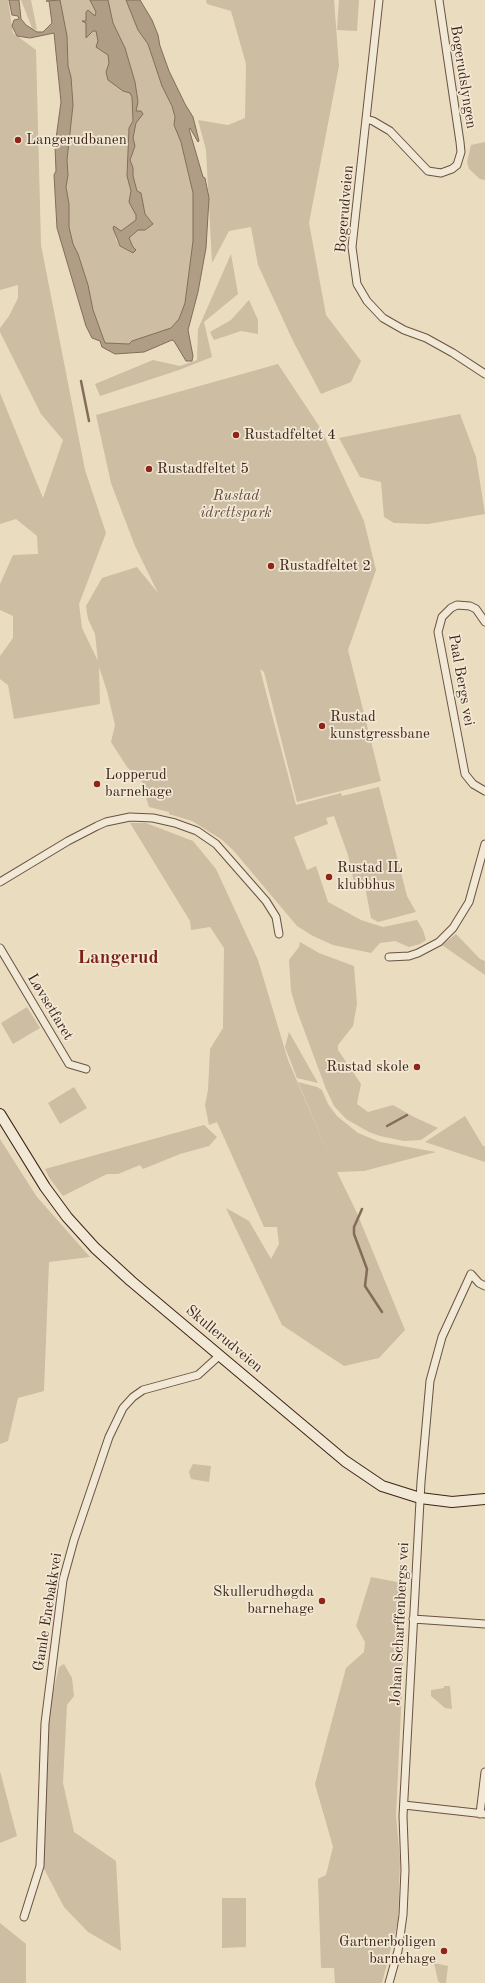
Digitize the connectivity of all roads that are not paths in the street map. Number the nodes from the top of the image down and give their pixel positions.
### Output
1 (379, 0) edge
2 (439, 0) edge
3 (366, 119) junction
4 (485, 374) edge
5 (485, 622) edge
6 (485, 791) edge
7 (485, 844) edge
8 (0, 882) edge
9 (279, 934) dead end
10 (0, 948) edge
11 (389, 957) dead end
12 (86, 1069) dead end
13 (0, 1114) edge
14 (485, 1286) edge
15 (220, 1355) junction
16 (420, 1498) junction
17 (485, 1499) edge
18 (413, 1620) junction
19 (485, 1624) edge
20 (485, 1772) edge
21 (404, 1806) junction
22 (483, 1814) edge
23 (24, 1917) dead end
24 (389, 1983) edge

1 - 3 street, Bogerudveien
2 - 3 street, Bogerudslyngen
3 - 4 street, Bogerudveien
5 - 6 street, Paal Bergs vei
7 - 11 street
8 - 9 street
10 - 12 street, Løvsetfaret
13 - 15 main road, Skullerudveien
14 - 16 street, Johan Scharffenbergs vei
15 - 16 main road, Skullerudveien
15 - 23 street, Gamle Enebakkvei
16 - 17 main road, Skullerudveien
16 - 18 street, Johan Scharffenbergs vei
18 - 19 street
18 - 21 street, Johan Scharffenbergs vei
20 - 22 street
21 - 22 street
21 - 24 street, Johan Scharffenbergs vei

